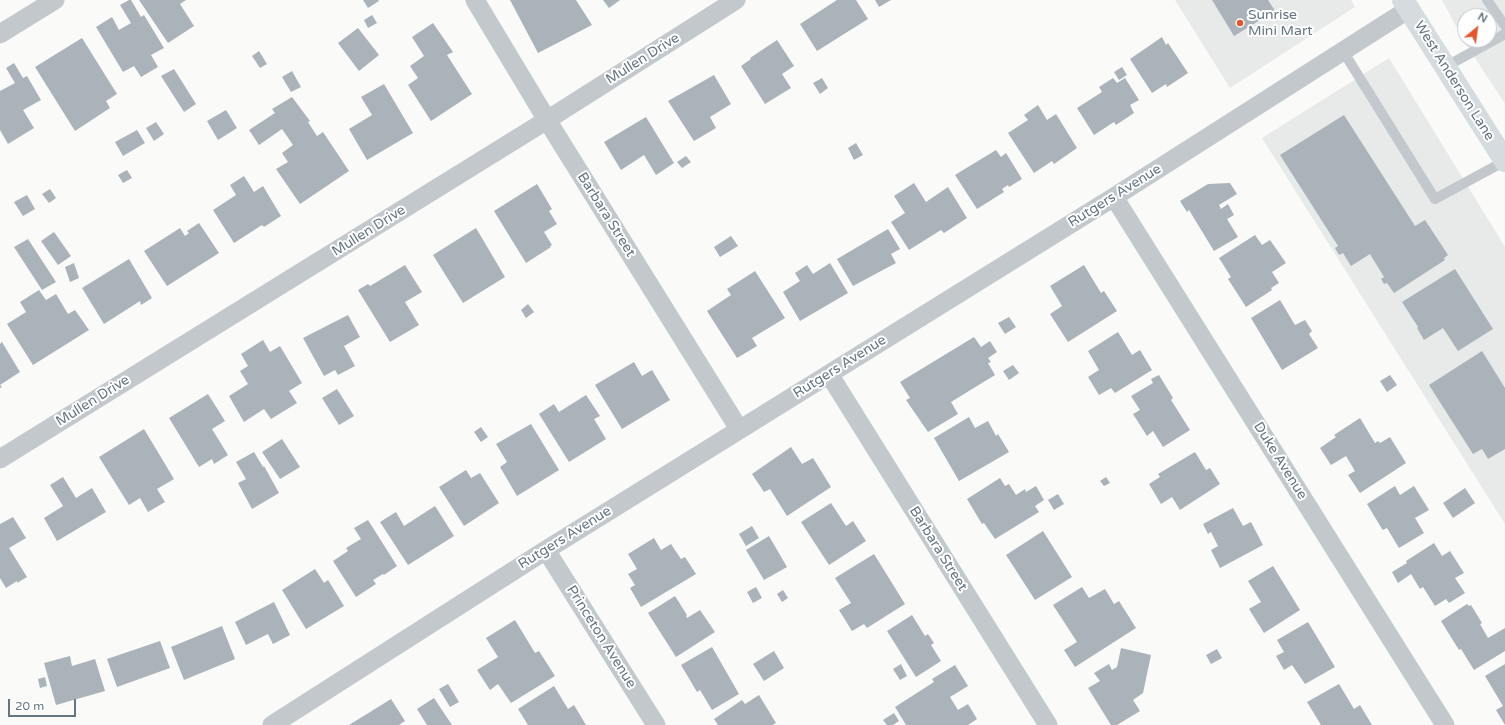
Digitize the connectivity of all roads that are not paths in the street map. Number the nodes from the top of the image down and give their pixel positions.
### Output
1 (55, 0) edge
2 (475, 0) edge
3 (736, 0) edge
4 (1488, 0) edge
5 (1406, 4) edge
6 (1505, 26) edge
7 (0, 34) edge
8 (1505, 34) edge
9 (1343, 51) junction
10 (1445, 67) junction
11 (547, 120) junction
12 (1503, 154) edge
13 (1114, 197) junction
14 (828, 374) junction
15 (739, 429) junction
16 (0, 460) edge
17 (546, 550) junction
18 (272, 725) edge
19 (656, 725) edge
20 (1048, 725) edge
21 (1445, 725) edge

1 - 7 street
2 - 11 street, Barbara Street
3 - 11 street, Mullen Drive
4 - 6 lane
5 - 9 street, Rutgers Avenue
5 - 10 main road, West Anderson Lane
8 - 10 lane
9 - 12 lane
9 - 13 street, Rutgers Avenue
10 - 12 main road, West Anderson Lane
11 - 15 street, Barbara Street
11 - 16 street, Mullen Drive
13 - 14 street, Rutgers Avenue
13 - 21 street, Duke Avenue
14 - 15 street, Rutgers Avenue
14 - 20 street, Barbara Street
15 - 17 street, Rutgers Avenue
17 - 18 street, Rutgers Avenue
17 - 19 street, Princeton Avenue

